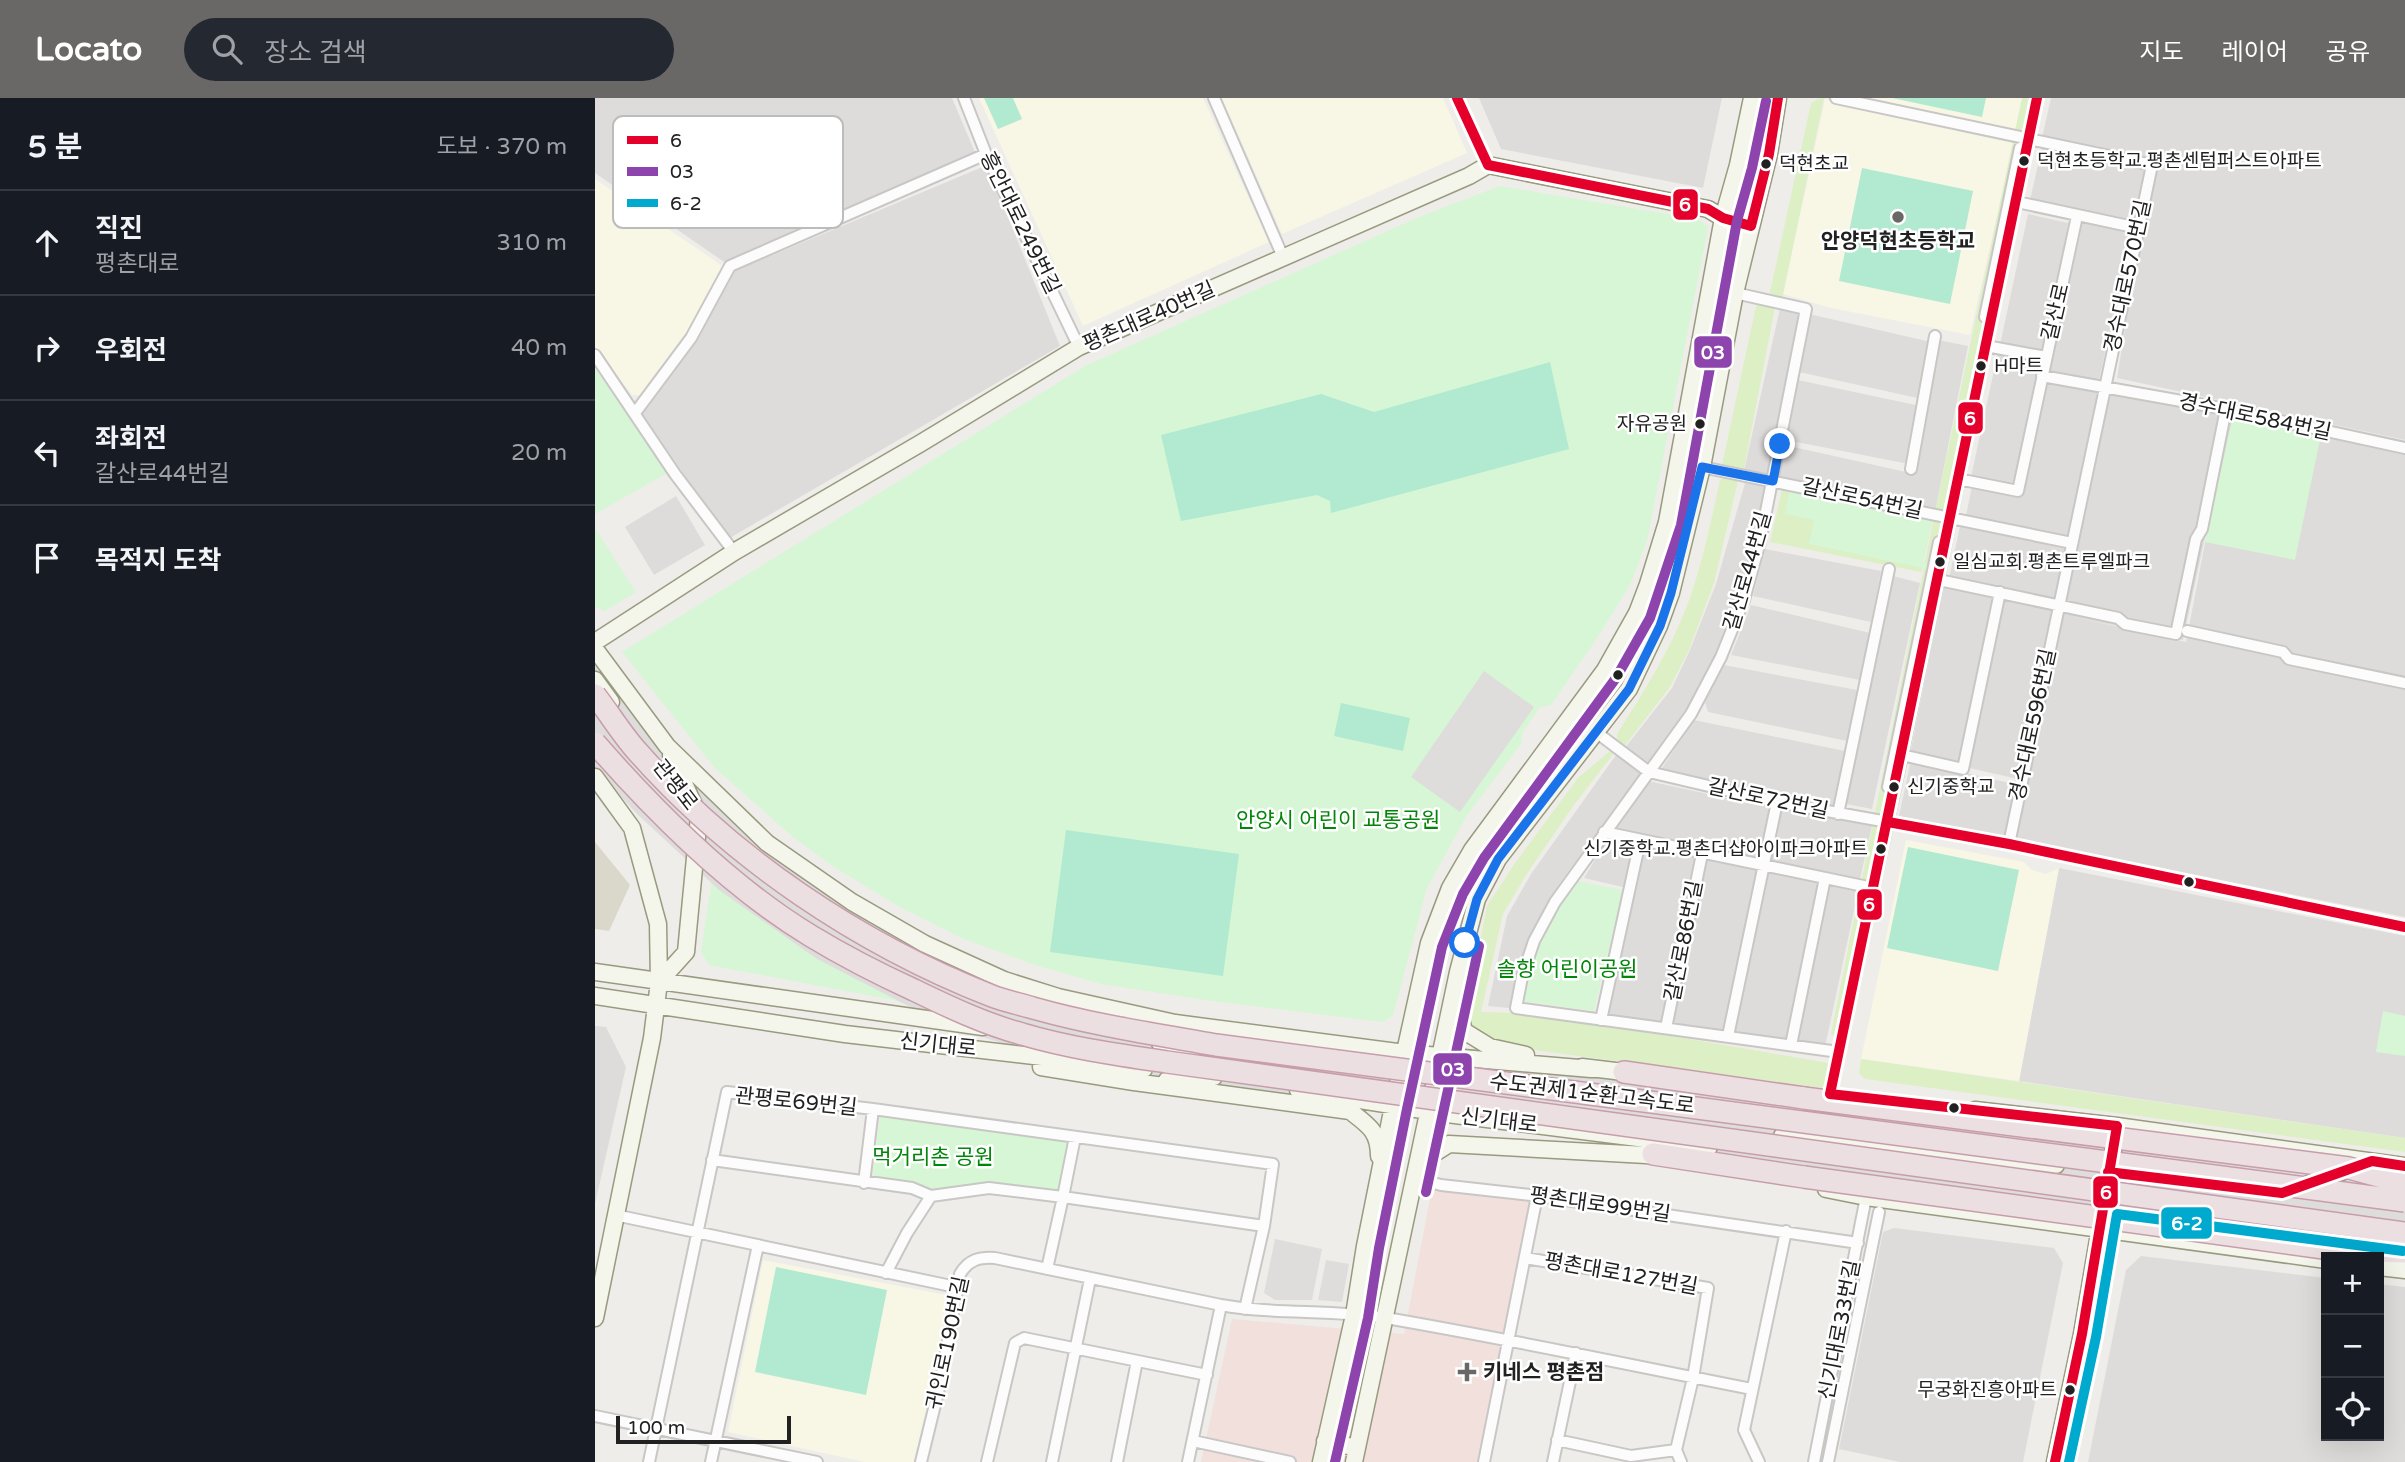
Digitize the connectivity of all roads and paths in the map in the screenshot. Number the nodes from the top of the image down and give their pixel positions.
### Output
1 (964, 98) edge
2 (1213, 98) edge
3 (1457, 98) edge
4 (1752, 98) edge
5 (1778, 98) edge
6 (1836, 98) edge
7 (2030, 98) edge
8 (2037, 98) edge
9 (2026, 137) junction
10 (986, 154) junction
11 (1488, 165) junction
12 (2017, 202) junction
13 (2077, 216) junction
14 (843, 217) edge
15 (1723, 218) junction
16 (1751, 226) junction
17 (817, 228) edge
18 (2138, 228) junction
19 (1283, 257) junction
20 (1735, 293) junction
21 (1935, 336) dead end
22 (1986, 346) junction
23 (1079, 347) junction
24 (595, 355) edge
25 (2046, 358) junction
26 (2042, 376) junction
27 (2104, 387) junction
28 (2226, 410) junction
29 (635, 413) junction
30 (2405, 448) edge
31 (1702, 467) junction
32 (1911, 469) dead end
33 (1958, 479) junction
34 (1773, 481) junction
35 (1950, 518) junction
36 (2072, 543) junction
37 (734, 552) junction
38 (1889, 569) dead end
39 (1939, 580) junction
40 (2000, 592) junction
41 (2059, 606) junction
42 (2182, 633) junction
43 (595, 642) edge
44 (595, 649) edge
45 (595, 680) edge
46 (2405, 683) edge
47 (595, 695) edge
48 (1596, 732) junction
49 (595, 743) edge
50 (667, 746) junction
51 (1902, 755) junction
52 (1649, 772) junction
53 (595, 777) edge
54 (595, 784) edge
55 (1777, 802) junction
56 (1884, 810) dead end
57 (1837, 814) junction
58 (699, 816) junction
59 (1888, 822) junction
60 (632, 828) junction
61 (1604, 832) junction
62 (1879, 833) dead end
63 (1640, 841) junction
64 (2009, 844) junction
65 (1702, 853) junction
66 (1765, 865) junction
67 (1825, 878) junction
68 (1871, 888) junction
69 (2405, 927) edge
70 (1458, 971) junction
71 (595, 972) edge
72 (659, 982) junction
73 (595, 996) edge
74 (656, 1005) junction
75 (1601, 1020) junction
76 (1666, 1028) junction
77 (845, 1034) junction
78 (1728, 1036) junction
79 (1331, 1043) junction
80 (1791, 1045) junction
81 (1837, 1052) junction
82 (1405, 1053) junction
83 (1440, 1056) junction
84 (1266, 1066) junction
85 (1214, 1068) junction
86 (1591, 1069) junction
87 (1624, 1072) junction
88 (1134, 1082) junction
89 (1397, 1086) junction
90 (1433, 1090) junction
91 (1830, 1094) junction
92 (1393, 1106) junction
93 (873, 1109) junction
94 (1428, 1111) junction
95 (1459, 1115) junction
96 (2117, 1126) junction
97 (1075, 1137) junction
98 (1653, 1154) junction
99 (712, 1160) junction
100 (2372, 1161) junction
101 (2405, 1166) edge
102 (2108, 1172) junction
103 (1379, 1174) junction
104 (1414, 1175) junction
105 (2405, 1183) edge
106 (864, 1184) junction
107 (2282, 1193) junction
108 (931, 1196) junction
109 (1537, 1196) junction
110 (1063, 1197) junction
111 (1866, 1198) junction
112 (2106, 1198) junction
113 (2405, 1201) edge
114 (2405, 1211) edge
115 (1879, 1212) dead end
116 (615, 1215) junction
117 (1264, 1226) junction
118 (2100, 1230) junction
119 (1786, 1231) junction
120 (697, 1232) junction
121 (2405, 1235) edge
122 (1858, 1243) junction
123 (758, 1245) junction
124 (2405, 1252) edge
125 (1525, 1258) junction
126 (2321, 1259) edge
127 (2384, 1268) edge
128 (1047, 1269) junction
129 (2405, 1270) edge
130 (886, 1273) junction
131 (1090, 1279) junction
132 (957, 1287) junction
133 (1221, 1305) junction
134 (1245, 1309) junction
135 (1354, 1315) junction
136 (595, 1318) edge
137 (1383, 1318) junction
138 (1507, 1340) junction
139 (1075, 1350) junction
140 (1576, 1353) junction
141 (1137, 1361) junction
142 (1207, 1375) junction
143 (1693, 1378) junction
144 (1752, 1389) junction
145 (595, 1416) edge
146 (656, 1429) junction
147 (1557, 1440) junction
148 (716, 1441) junction
149 (1193, 1441) junction
150 (1325, 1441) junction
151 (1676, 1450) junction
152 (1355, 1455) edge
153 (649, 1462) edge
154 (711, 1462) edge
155 (817, 1462) edge
156 (922, 1462) edge
157 (987, 1462) edge
158 (1052, 1462) edge
159 (1117, 1462) edge
160 (1188, 1462) edge
161 (1290, 1462) edge
162 (1321, 1462) edge
163 (1484, 1462) edge
164 (1553, 1462) edge
165 (1681, 1462) edge
166 (1759, 1462) edge
167 (1814, 1462) edge
168 (1828, 1462) edge
169 (2055, 1462) edge

1 - 10 street, 흥안대로249번길
2 - 19 street
3 - 11 street
4 - 15 street
5 - 16 street
6 - 9 street
7 - 9 street
8 - 9 street
9 - 12 street
9 - 18 street, 경수대로570번길
9 - 56 street
10 - 14 street
10 - 23 street, 흥안대로249번길
11 - 15 street
11 - 19 street, 평촌대로40번길
12 - 13 street
12 - 22 street
13 - 18 street
13 - 25 street, 갈산로
15 - 16 street
15 - 82 street
16 - 20 street
17 - 29 street
18 - 27 street, 경수대로570번길
19 - 23 street, 평촌대로40번길
20 - 31 street
20 - 34 street, 갈산로44번길
21 - 32 street
22 - 25 street
22 - 33 street
23 - 37 street, 평촌대로40번길
24 - 29 street
25 - 26 street, 갈산로
26 - 27 street, 경수대로584번길
26 - 33 street, 갈산로
27 - 28 street, 경수대로584번길
27 - 36 street, 경수대로596번길
28 - 30 street, 경수대로584번길
28 - 42 street
29 - 37 street
31 - 34 street, 갈산로54번길
31 - 48 street
33 - 35 street
34 - 35 street, 갈산로54번길
34 - 52 street, 갈산로44번길
35 - 36 street
35 - 39 street
36 - 41 street, 경수대로596번길
37 - 43 street, 평촌대로40번길
38 - 57 street
39 - 40 street
39 - 51 street
40 - 41 street
40 - 51 street
41 - 42 street
41 - 64 street, 경수대로596번길
42 - 46 street
44 - 50 street
45 - 58 street, 관평로
47 - 113 highway, 수도권제1순환고속도로, bridge
48 - 52 street
48 - 70 street
49 - 121 highway, 수도권제1순환고속도로, bridge
50 - 58 street
50 - 79 street
51 - 59 street
52 - 55 street, 갈산로72번길
52 - 61 street, 갈산로86번길
53 - 60 street
54 - 60 street
55 - 57 street, 갈산로72번길
55 - 66 street
57 - 59 street, 갈산로72번길
58 - 72 street, 관평로
58 - 85 street
59 - 64 street, 갈산로72번길
59 - 68 street
60 - 72 street
61 - 63 street
61 - 75 street, 갈산로86번길
62 - 68 street
63 - 65 street
63 - 75 street
64 - 69 street, 갈산로72번길
65 - 66 street
65 - 76 street, 갈산로86번길
66 - 67 street
66 - 78 street
67 - 68 street
67 - 80 street
68 - 81 street
70 - 83 street
70 - 86 street
71 - 72 street, 신기대로
72 - 74 street
72 - 85 street, 신기대로
73 - 74 street, 신기대로
74 - 77 street, 신기대로
74 - 116 street
75 - 76 street, 갈산로86번길
76 - 78 street, 갈산로86번길
77 - 85 street, 신기대로
77 - 88 street
78 - 80 street, 갈산로86번길
79 - 82 street
79 - 84 street
80 - 81 street, 갈산로86번길
81 - 91 street
82 - 83 street
82 - 89 street
83 - 86 street
83 - 90 street
84 - 85 street, 신기대로
84 - 89 street, 신기대로
85 - 88 street
85 - 92 street, 신기대로
86 - 87 street
87 - 91 street
87 - 105 highway, bridge
88 - 103 street
89 - 90 street, 신기대로
89 - 92 street
90 - 94 street
90 - 102 street, 신기대로
91 - 96 street
92 - 94 street, 신기대로
92 - 103 street
93 - 97 street
93 - 99 street, 관평로69번길
93 - 106 street, 관평로69번길
94 - 95 street, 신기대로
94 - 104 street
95 - 98 street
95 - 112 street, 신기대로
96 - 100 street
96 - 102 street
97 - 110 street
97 - 117 street
98 - 104 street
98 - 111 street
98 - 124 highway, bridge
99 - 106 street
99 - 120 street, 관평로69번길
100 - 101 street
100 - 107 street
102 - 107 street, 신기대로
102 - 112 street
103 - 135 street
104 - 109 street, 평촌대로99번길
104 - 137 street
106 - 108 street
107 - 114 street, 신기대로
108 - 110 street
108 - 130 street
109 - 119 street, 평촌대로99번길
109 - 125 street
110 - 117 street
110 - 128 street
111 - 118 street
111 - 122 street, 신기대로33번길
112 - 118 street
112 - 121 street, 신기대로
115 - 168 street
116 - 120 street
116 - 136 street
117 - 134 street
118 - 126 street
118 - 169 street
119 - 122 street, 평촌대로99번길
119 - 144 street
120 - 123 street
120 - 146 street, 관평로69번길
122 - 167 street, 신기대로33번길
123 - 130 street
123 - 148 street
125 - 138 street
125 - 143 street, 평촌대로127번길
127 - 129 street
128 - 131 street, 귀인로190번길
128 - 132 street, 귀인로190번길
130 - 132 street
131 - 133 street, 귀인로190번길
131 - 139 street
132 - 156 street, 귀인로190번길
133 - 134 street, 귀인로190번길
133 - 142 street
134 - 135 street, 귀인로190번길
135 - 137 street, 귀인로190번길
135 - 150 street
137 - 138 street, 귀인로190번길
137 - 152 street
138 - 140 street, 귀인로190번길
138 - 163 street
139 - 141 street
139 - 157 street
139 - 158 street
140 - 143 street, 귀인로190번길
140 - 147 street
141 - 142 street
141 - 159 street
142 - 149 street
143 - 144 street, 귀인로190번길
143 - 151 street, 평촌대로127번길
144 - 166 street
145 - 146 street
146 - 148 street
146 - 153 street, 관평로69번길
147 - 151 street
147 - 164 street
148 - 154 street
148 - 155 street
149 - 160 street
149 - 161 street
150 - 152 street
150 - 162 street
151 - 165 street

